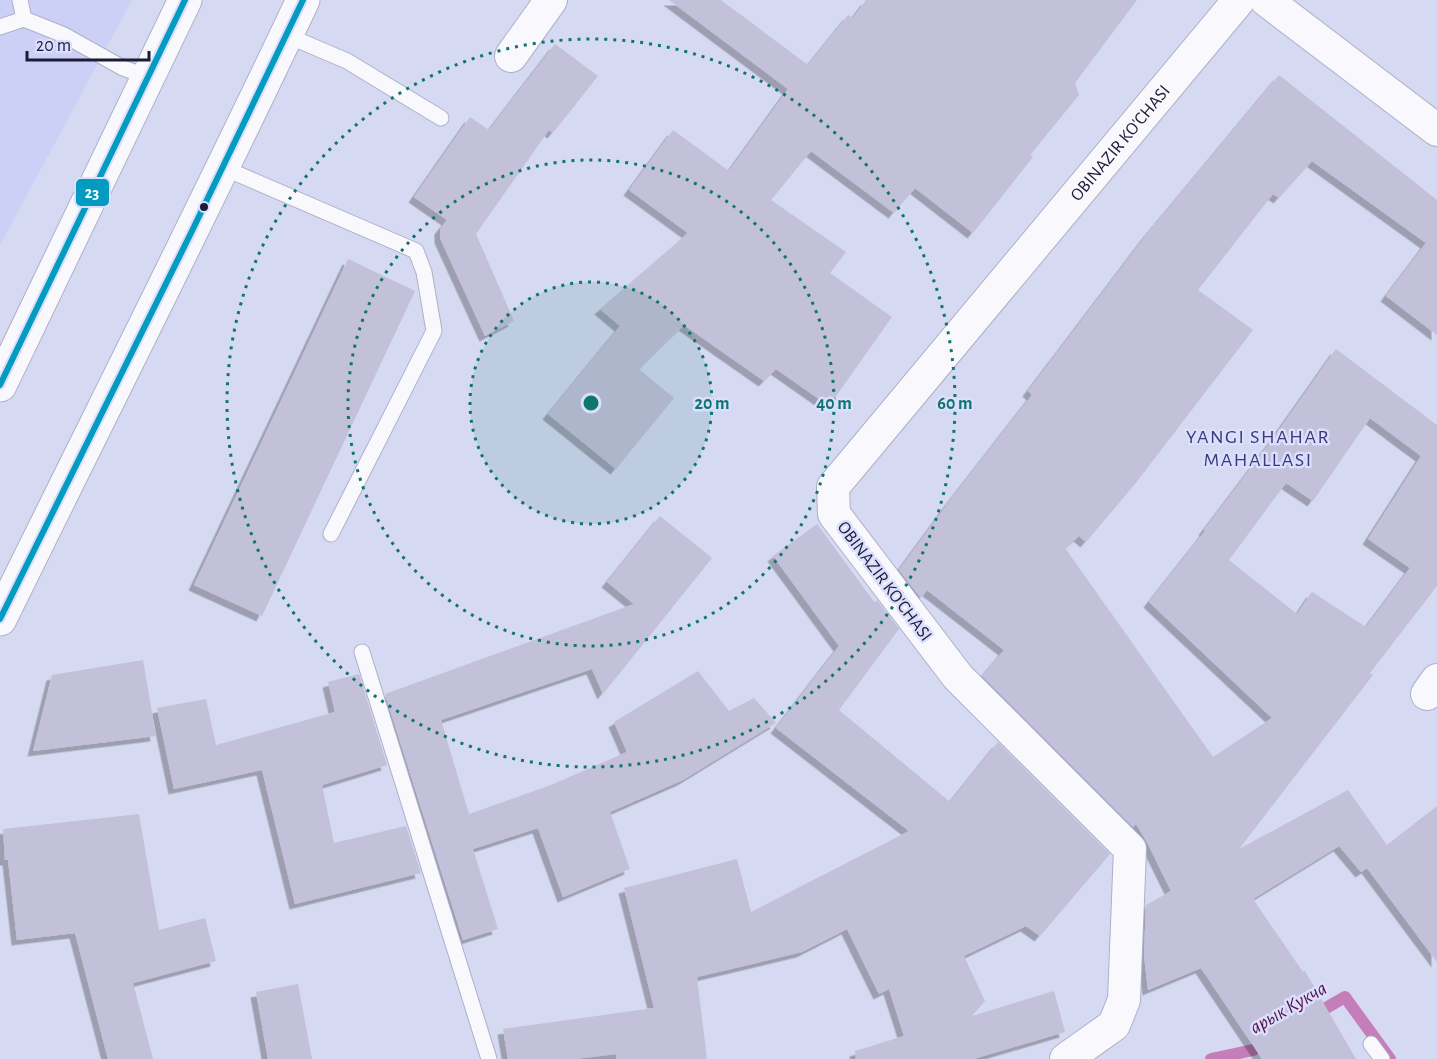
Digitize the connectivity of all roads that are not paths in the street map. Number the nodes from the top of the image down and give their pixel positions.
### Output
1 (20, 0) edge
2 (185, 0) edge
3 (303, 0) edge
4 (551, 0) edge
5 (1239, 0) edge
6 (1266, 0) edge
7 (24, 19) junction
8 (0, 27) edge
9 (286, 35) junction
10 (511, 56) dead end
11 (148, 77) junction
12 (441, 118) dead end
13 (1437, 130) edge
14 (224, 168) junction
15 (0, 385) edge
16 (331, 534) dead end
17 (0, 619) edge
18 (362, 652) dead end
19 (1371, 1044) dead end
20 (1065, 1058) edge
21 (489, 1059) edge
22 (1382, 1059) edge

1 - 7 lane
2 - 11 main road
3 - 9 main road
4 - 10 street
5 - 20 street, OBINAZIR KO'CHASI
6 - 13 street
7 - 8 lane
7 - 11 lane
9 - 12 lane
9 - 14 main road
11 - 15 main road
14 - 16 lane
14 - 17 main road
18 - 21 lane
19 - 22 lane

